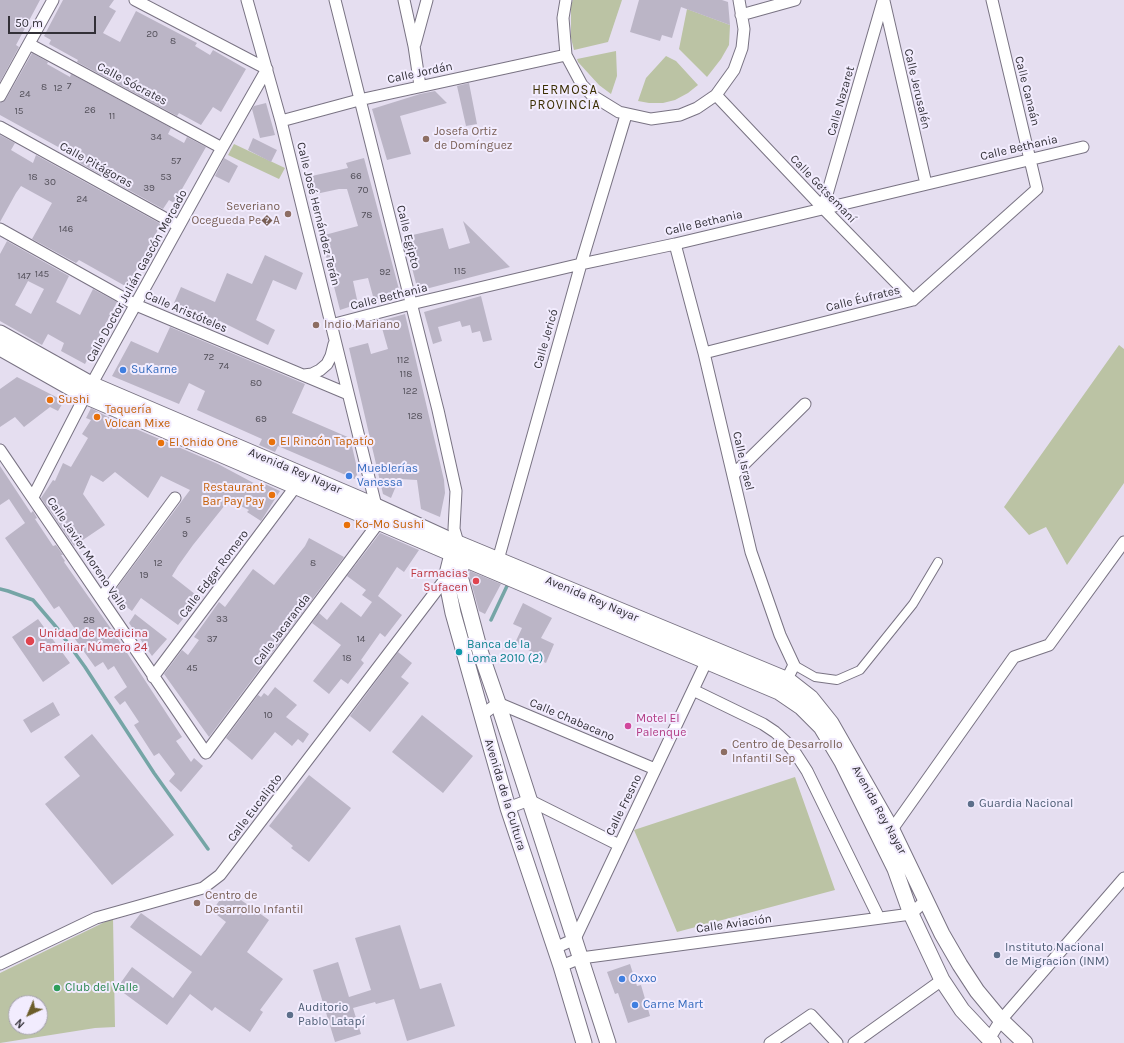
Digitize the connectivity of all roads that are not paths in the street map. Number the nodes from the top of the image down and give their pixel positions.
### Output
1 (53, 0) edge
2 (135, 0) edge
3 (247, 0) edge
4 (335, 0) edge
5 (404, 0) edge
6 (427, 0) edge
7 (566, 0) edge
8 (739, 0) edge
9 (795, 0) edge
10 (883, 0) edge
11 (992, 0) edge
12 (742, 15) junction
13 (29, 44) junction
14 (414, 46) junction
15 (566, 55) junction
16 (267, 69) junction
17 (420, 86) junction
18 (716, 95) junction
19 (0, 96) edge
20 (359, 100) junction
21 (626, 115) junction
22 (281, 121) junction
23 (0, 127) edge
24 (1083, 147) dead end
25 (222, 148) junction
26 (1030, 159) junction
27 (926, 184) junction
28 (1037, 189) joint
29 (823, 208) junction
30 (179, 226) junction
31 (0, 229) edge
32 (676, 244) junction
33 (581, 264) junction
34 (913, 300) junction
35 (411, 304) junction
36 (136, 305) junction
37 (332, 325) junction
38 (0, 333) edge
39 (334, 341) junction
40 (0, 348) edge
41 (704, 353) junction
42 (304, 375) junction
43 (88, 390) junction
44 (348, 394) junction
45 (806, 404) dead end
46 (0, 450) edge
47 (733, 475) junction
48 (296, 486) junction
49 (33, 497) junction
50 (175, 498) dead end
51 (376, 506) junction
52 (378, 522) junction
53 (1124, 542) edge
54 (455, 545) junction
55 (938, 562) dead end
56 (496, 566) junction
57 (453, 577) junction
58 (101, 598) junction
59 (469, 609) junction
60 (453, 612) junction
61 (710, 655) junction
62 (794, 665) junction
63 (154, 677) junction
64 (783, 686) junction
65 (693, 690) junction
66 (498, 703) junction
67 (482, 715) junction
68 (206, 753) joint
69 (656, 769) junction
70 (530, 800) junction
71 (508, 808) junction
72 (892, 830) junction
73 (882, 843) junction
74 (619, 845) junction
75 (1124, 878) edge
76 (926, 900) junction
77 (910, 914) junction
78 (879, 918) junction
79 (575, 939) junction
80 (555, 948) junction
81 (581, 958) junction
82 (0, 964) edge
83 (562, 966) junction
84 (942, 980) junction
85 (1001, 1020) junction
86 (990, 1041) edge
87 (605, 1042) edge
88 (584, 1043) edge
89 (770, 1043) edge
90 (837, 1043) edge
91 (854, 1043) edge
92 (1025, 1043) edge

1 - 13 street
2 - 16 street
3 - 16 street, Calle José Hernández Terán
4 - 20 street, Calle Egipto
5 - 14 street
6 - 14 street
7 - 15 street
8 - 12 street
9 - 12 street
10 - 27 street, Calle Jerusalén
10 - 29 street, Calle Nazaret
11 - 26 street, Calle Canaán
12 - 18 street
13 - 19 street
13 - 25 street, Calle Sócrates
14 - 17 street
15 - 17 street, Calle Jordán
15 - 21 street
16 - 22 street, Calle José Hernández Terán
16 - 25 street, Calle Doctor Julián Gascón Mercado
17 - 20 street, Calle Jordán
18 - 21 street
18 - 29 street, Calle Getsemaní
20 - 22 street, Calle Jordán
20 - 35 street, Calle Egipto
21 - 33 street, Calle Jericó
22 - 37 street, Calle José Hernández Terán
23 - 30 street, Calle Pitágoras
24 - 26 street, Calle Bethania
25 - 30 street, Calle Doctor Julián Gascón Mercado
26 - 27 street, Calle Bethania
26 - 28 street, Calle Canaán
27 - 29 street, Calle Bethania
28 - 34 street, Calle Éufrates
29 - 32 street, Calle Bethania
29 - 34 street, Calle Getsemaní
30 - 36 street, Calle Doctor Julián Gascón Mercado
31 - 36 street, Calle Aristóteles
32 - 33 street, Calle Bethania
32 - 41 street, Calle Israel
33 - 35 street, Calle Bethania
33 - 56 street, Calle Jericó
34 - 41 street, Calle Éufrates
35 - 37 street, Calle Bethania
35 - 54 street, Calle Egipto
36 - 42 street, Calle Aristóteles
36 - 43 street, Calle Doctor Julián Gascón Mercado
37 - 39 street, Calle José Hernández Terán
38 - 43 main road, Avenida Rey Nayar
39 - 42 street
39 - 44 street, Calle José Hernández Terán
40 - 43 main road, Avenida Rey Nayar
41 - 47 street, Calle Israel
42 - 44 street, Calle Aristóteles
43 - 48 main road, Avenida Rey Nayar
43 - 49 street, Calle Doctor Julián Gascón Mercado
43 - 51 main road, Avenida Rey Nayar
44 - 51 street, Calle José Hernández Terán
45 - 47 street
46 - 49 street, Calle Javier Moreno Valle
47 - 62 street, Calle Israel
48 - 52 main road, Avenida Rey Nayar
48 - 63 street, Calle Edgar Romero
49 - 58 street, Calle Javier Moreno Valle
50 - 58 street
51 - 54 main road, Avenida Rey Nayar
52 - 54 main road, Avenida Rey Nayar
52 - 68 street, Calle Jacaranda
53 - 72 street
54 - 56 main road, Avenida Rey Nayar
54 - 57 main road, Avenida de la Cultura
55 - 62 street
56 - 61 main road, Avenida Rey Nayar
57 - 59 main road, Avenida de la Cultura
57 - 60 main road, Avenida de la Cultura
57 - 82 street, Calle Eucalipto
58 - 63 street, Calle Javier Moreno Valle
59 - 60 main road
59 - 66 main road, Avenida de la Cultura
60 - 67 main road, Avenida de la Cultura
61 - 64 main road, Avenida Rey Nayar
61 - 65 street, Calle Fresno
62 - 64 street
63 - 68 street, Calle Javier Moreno Valle
64 - 72 main road, Avenida Rey Nayar
64 - 73 main road, Avenida Rey Nayar
65 - 69 street, Calle Fresno
65 - 78 street
66 - 67 street
66 - 69 street, Calle Chabacano
66 - 70 main road, Avenida de la Cultura
67 - 71 main road, Avenida de la Cultura
69 - 74 street, Calle Fresno
70 - 71 street
70 - 74 street
70 - 79 main road, Avenida de la Cultura
71 - 80 main road, Avenida de la Cultura
72 - 73 street
72 - 76 main road, Avenida Rey Nayar
73 - 77 main road, Avenida Rey Nayar
74 - 79 street, Calle Fresno
75 - 85 street
76 - 77 street
76 - 85 main road, Avenida Rey Nayar
77 - 78 street, Calle Aviación
77 - 84 main road, Avenida Rey Nayar
78 - 81 street, Calle Aviación
79 - 80 street
79 - 81 main road, Avenida de la Cultura
80 - 83 main road, Avenida de la Cultura
81 - 83 street, Calle Aviación
81 - 87 main road, Avenida de la Cultura
83 - 88 main road, Avenida de la Cultura
84 - 86 main road, Avenida Rey Nayar
84 - 91 street
85 - 86 street
85 - 92 main road, Avenida Rey Nayar
89 - 90 street

